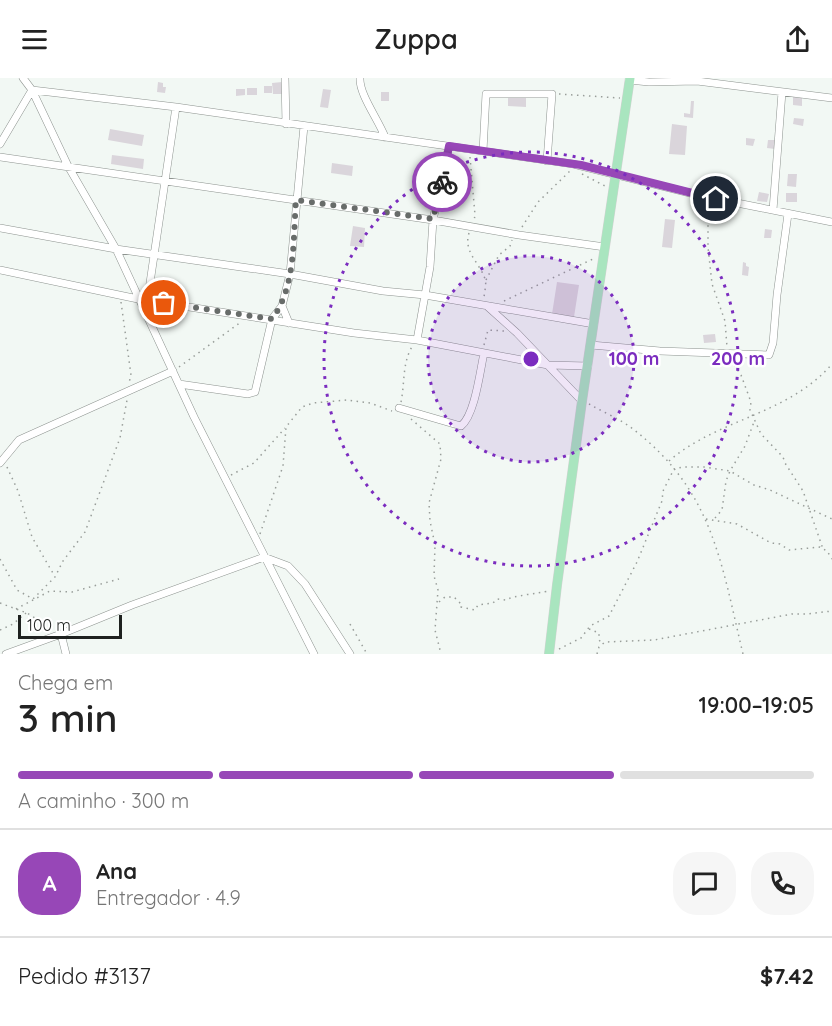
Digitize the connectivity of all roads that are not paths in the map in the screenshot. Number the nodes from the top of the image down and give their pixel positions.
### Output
1 (23, 78) edge
2 (285, 78) edge
3 (360, 78) edge
4 (629, 79) edge
5 (32, 90) junction
6 (782, 92) junction
7 (832, 98) edge
8 (176, 107) junction
9 (286, 124) junction
10 (304, 126) junction
11 (385, 137) junction
12 (0, 144) edge
13 (449, 146) junction
14 (483, 151) junction
15 (0, 157) edge
16 (547, 161) junction
17 (68, 166) junction
18 (615, 174) junction
19 (166, 181) junction
20 (296, 200) junction
21 (772, 210) junction
22 (788, 214) junction
23 (433, 219) junction
24 (832, 222) edge
25 (0, 228) edge
26 (116, 249) junction
27 (604, 251) junction
28 (154, 253) junction
29 (0, 270) edge
30 (290, 274) junction
31 (425, 296) junction
32 (138, 299) junction
33 (147, 300) junction
34 (282, 306) junction
35 (489, 306) junction
36 (145, 311) junction
37 (272, 319) junction
38 (289, 323) junction
39 (594, 324) junction
40 (417, 340) junction
41 (591, 345) junction
42 (484, 353) junction
43 (548, 365) junction
44 (588, 366) junction
45 (173, 371) junction
46 (179, 384) junction
47 (582, 401) junction
48 (399, 408) road end
49 (1, 460) edge
50 (264, 557) junction
51 (61, 634) junction
52 (550, 653) edge
53 (6, 654) edge
54 (66, 654) edge
55 (314, 654) edge
56 (350, 654) edge

1 - 5 street
2 - 9 street
3 - 11 street
4 - 6 street
4 - 18 main road
5 - 8 street
5 - 12 street
5 - 17 street
6 - 7 street
6 - 21 street
8 - 9 street
8 - 19 street
9 - 10 street
10 - 11 street
10 - 20 street
11 - 13 street
13 - 14 street
13 - 23 street
14 - 16 street
14 - 16 street
15 - 17 street
16 - 18 street
17 - 19 street
17 - 26 street
18 - 21 street
18 - 27 main road
19 - 20 street
19 - 28 street
20 - 23 street
20 - 30 street
21 - 22 street
22 - 24 street
22 - 41 street
23 - 27 street
23 - 31 street
25 - 26 street
26 - 28 street
26 - 32 street
27 - 39 main road
28 - 30 street
28 - 33 street
29 - 32 street
30 - 31 street
30 - 34 street
31 - 35 street
31 - 40 street
32 - 33 street
32 - 36 street
33 - 36 street
33 - 37 street
34 - 37 street
34 - 38 street
35 - 39 street
35 - 43 street
36 - 45 street
37 - 38 street
37 - 46 street
38 - 40 street
39 - 41 main road
40 - 42 street
41 - 44 main road
42 - 43 street
42 - 48 street
43 - 44 street
43 - 47 street
44 - 47 main road
45 - 46 street
45 - 49 street
46 - 50 street
47 - 52 main road
50 - 51 street
50 - 55 street
50 - 56 street
51 - 53 street
51 - 54 street

